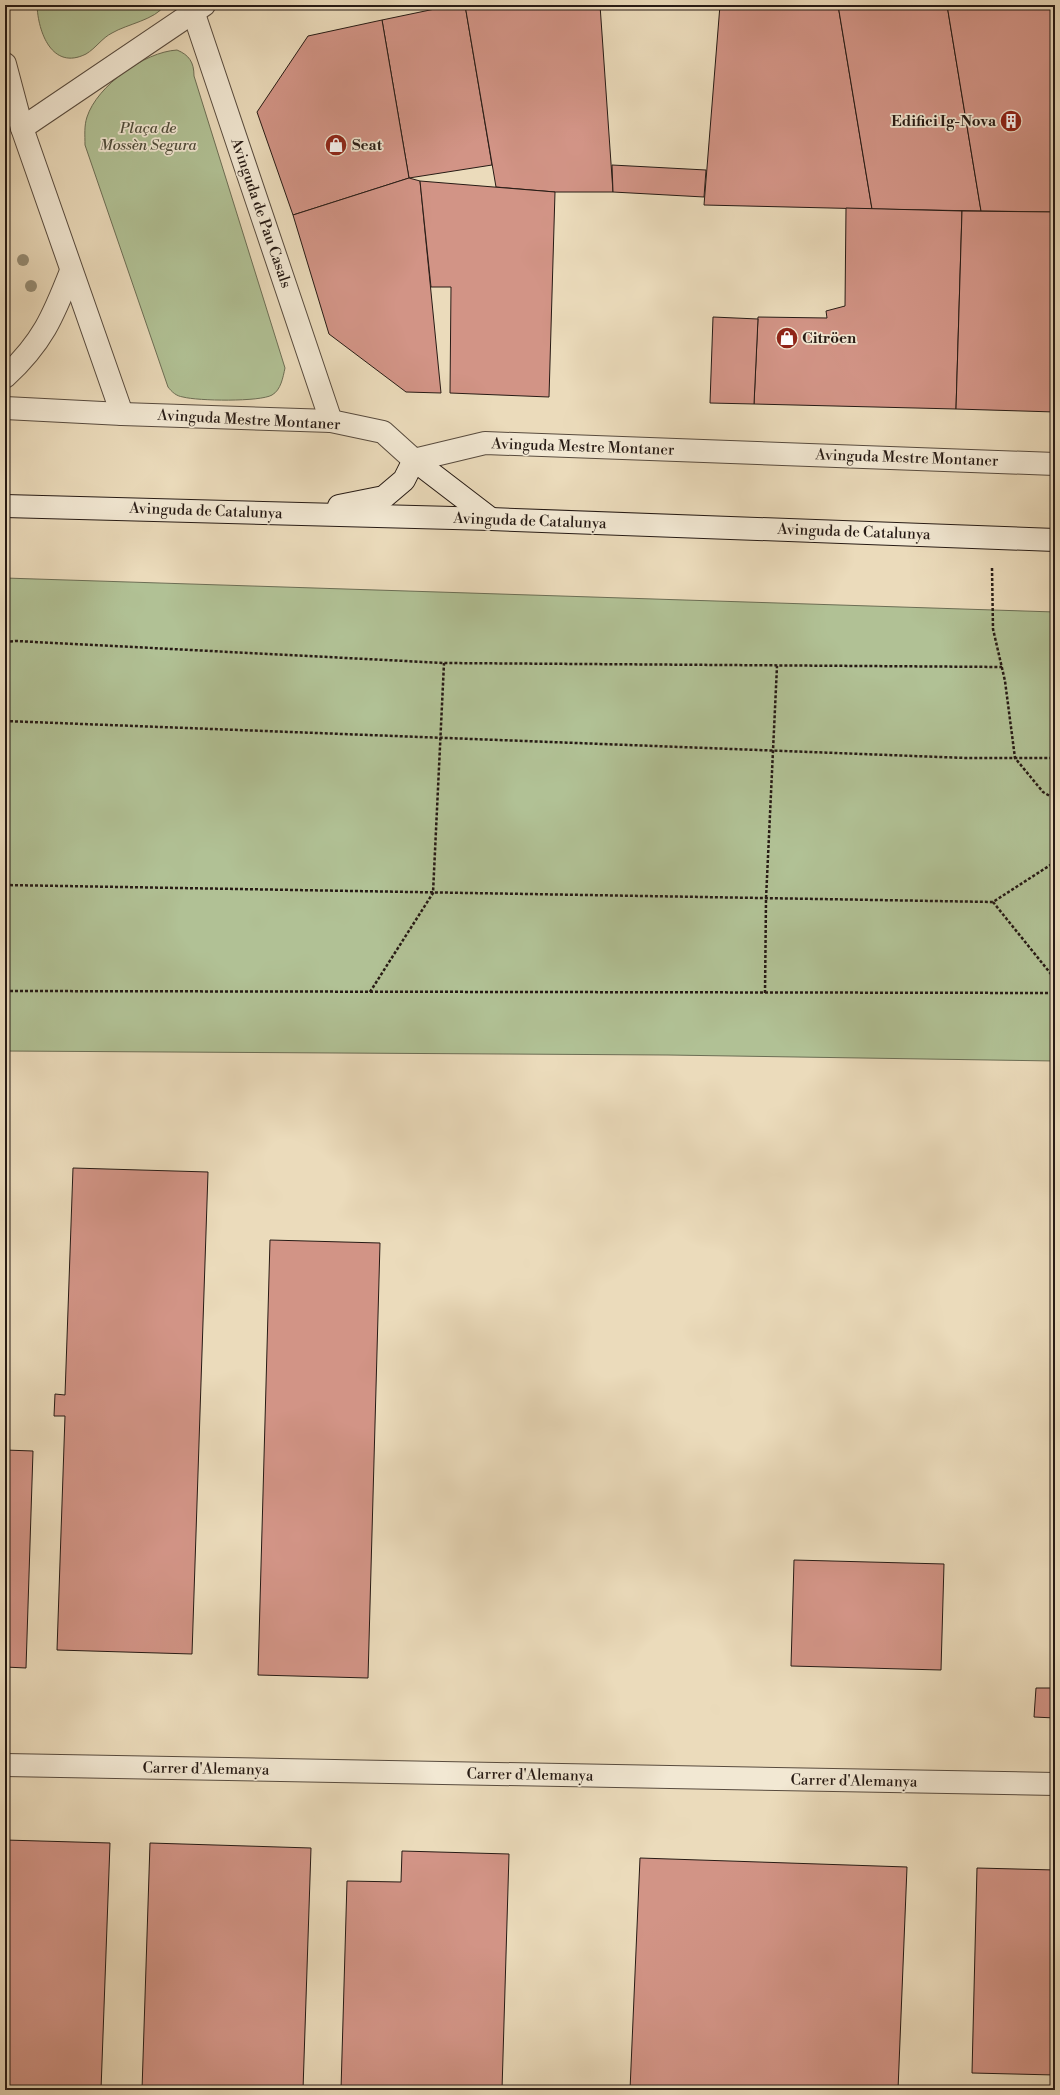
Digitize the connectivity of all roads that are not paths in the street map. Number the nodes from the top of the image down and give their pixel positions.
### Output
1 (196, 7) edge
2 (5, 64) edge
3 (22, 128) junction
4 (71, 271) junction
5 (5, 377) edge
6 (5, 408) edge
7 (122, 414) junction
8 (331, 421) junction
9 (414, 460) junction
10 (1055, 464) edge
11 (5, 506) edge
12 (301, 514) junction
13 (491, 519) junction
14 (1055, 540) edge
15 (5, 1765) edge
16 (1055, 1784) edge

1 - 3 street
1 - 8 street, Avinguda de Pau Casals
2 - 3 street
3 - 4 street
4 - 5 street
4 - 7 street
6 - 7 street, Avinguda Mestre Montaner
7 - 8 street, Avinguda Mestre Montaner
8 - 9 street, Avinguda Mestre Montaner
9 - 10 street, Avinguda Mestre Montaner
9 - 12 street
9 - 13 street
11 - 12 street, Avinguda de Catalunya
12 - 13 street, Avinguda de Catalunya
13 - 14 street, Avinguda de Catalunya
15 - 16 street, Carrer d'Alemanya

